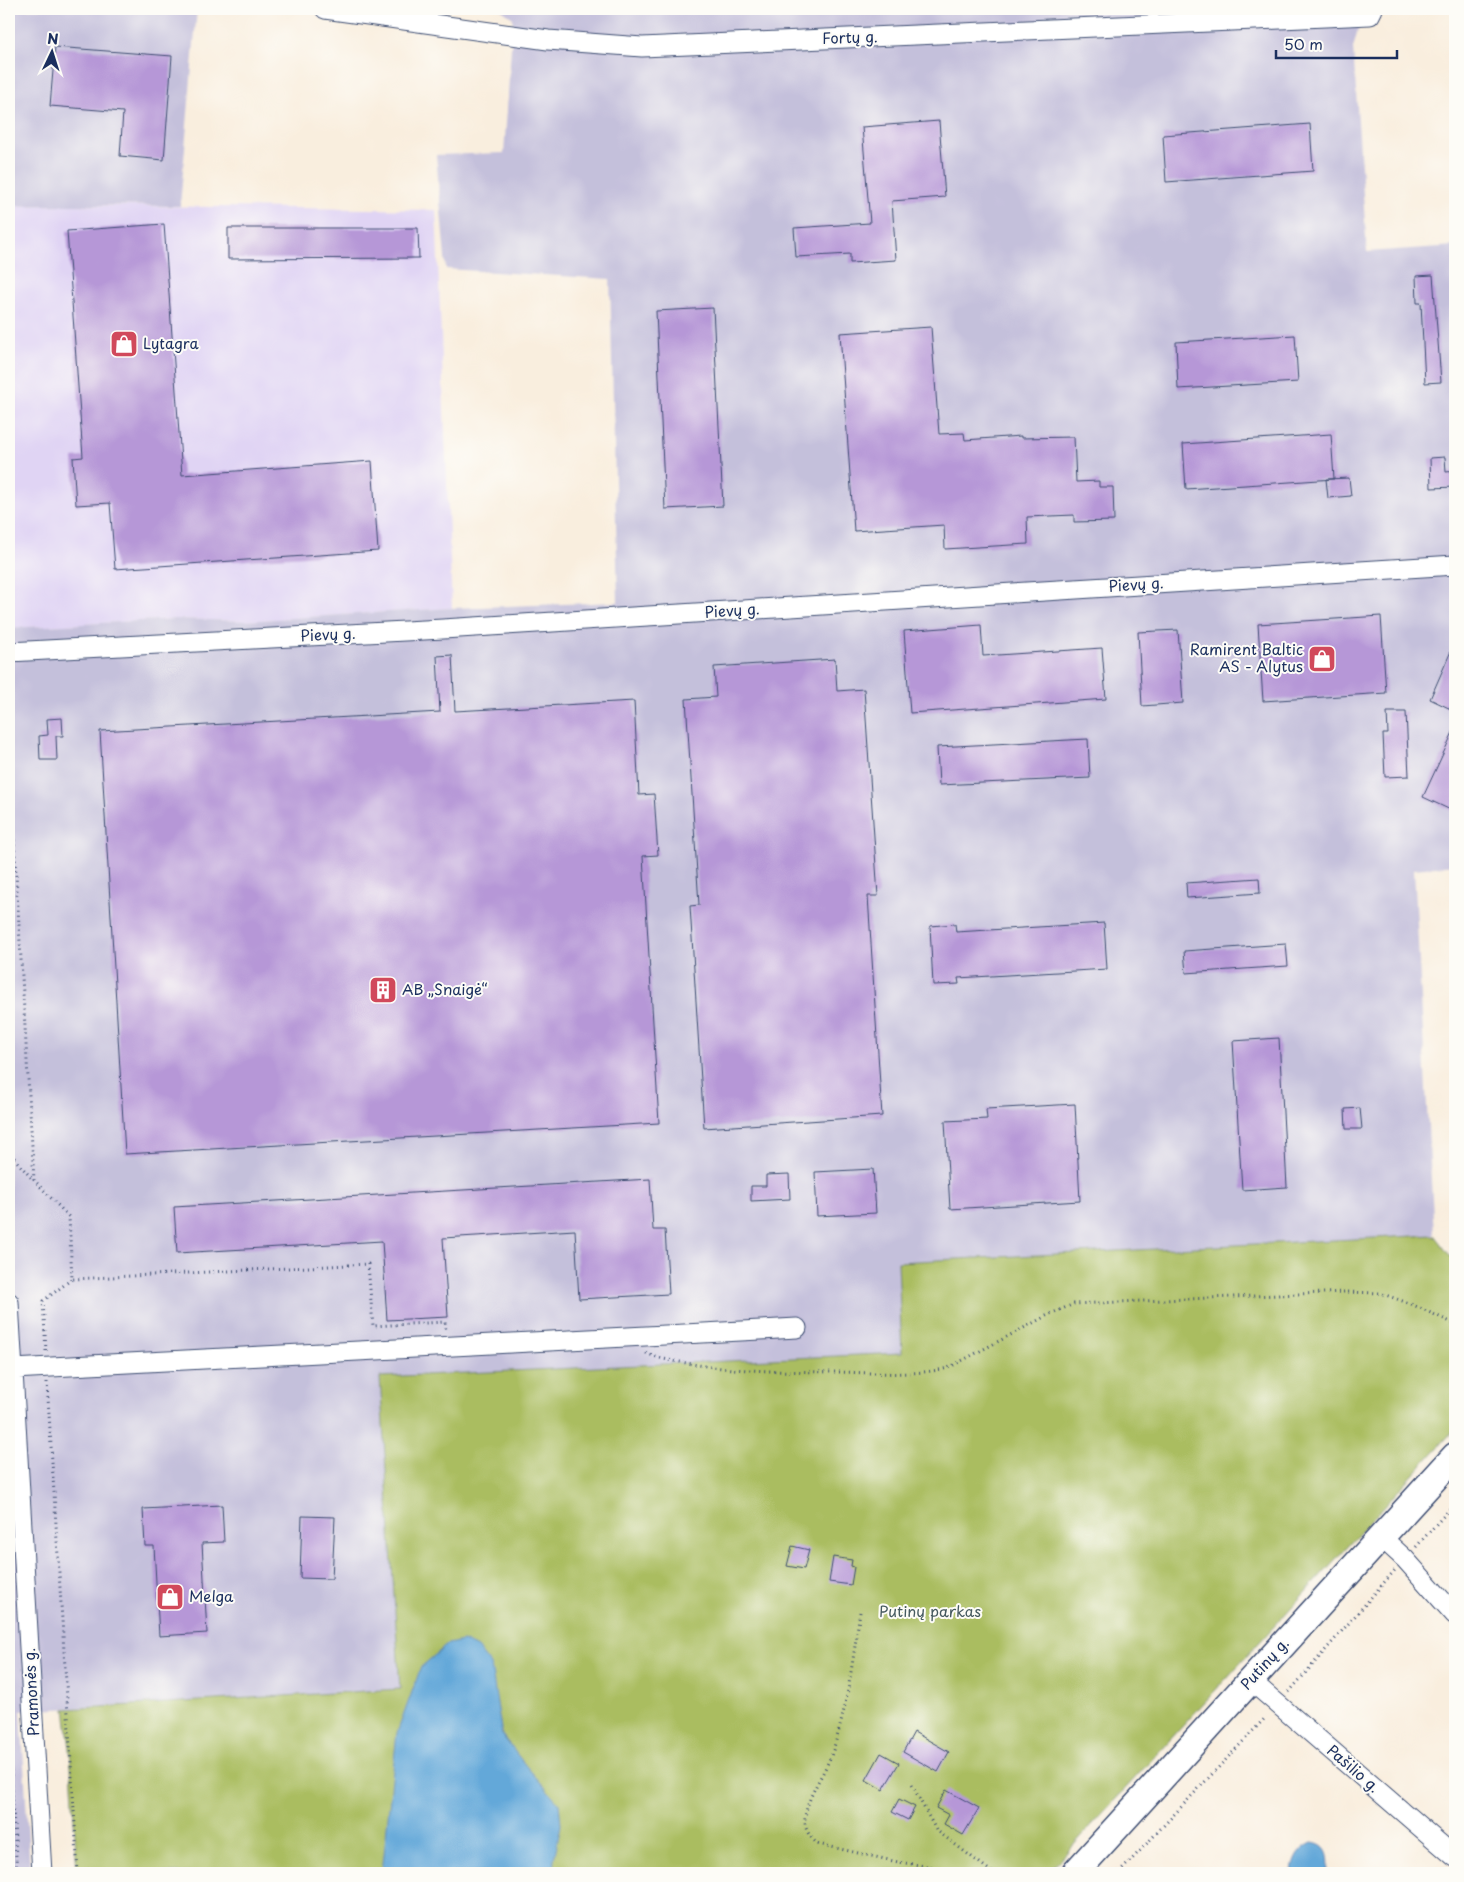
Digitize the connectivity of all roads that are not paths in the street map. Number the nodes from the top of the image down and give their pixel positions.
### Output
1 (325, 9) edge
2 (1373, 9) edge
3 (1455, 565) edge
4 (9, 652) edge
5 (9, 1302) edge
6 (797, 1328) dead end
7 (13, 1369) junction
8 (1455, 1456) edge
9 (1381, 1537) junction
10 (1455, 1615) edge
11 (1250, 1680) junction
12 (1455, 1857) edge
13 (42, 1873) edge
14 (1074, 1873) edge

1 - 2 street, Fortų g.
3 - 4 street, Pievų g.
5 - 7 street, Pramonės g.
6 - 7 street
7 - 13 street, Pramonės g.
8 - 9 main road, Putinų g.
9 - 10 street
9 - 11 main road, Putinų g.
11 - 12 street, Pašilio g.
11 - 14 main road, Putinų g.

